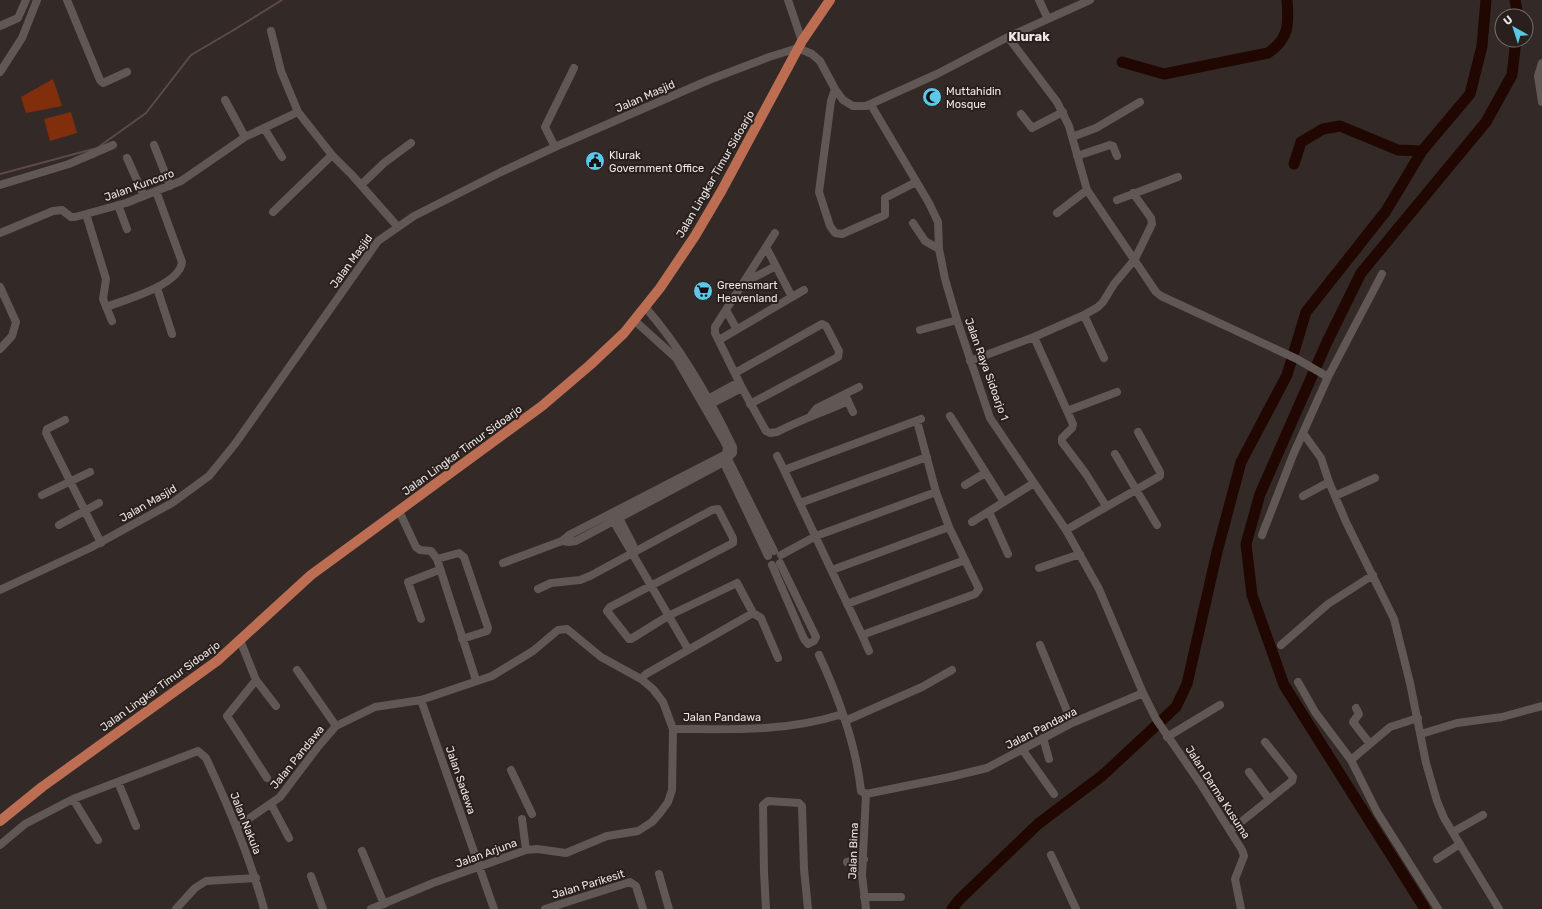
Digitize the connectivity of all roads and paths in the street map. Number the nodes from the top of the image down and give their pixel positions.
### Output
1 (26, 0) edge
2 (37, 0) edge
3 (67, 0) edge
4 (788, 0) edge
5 (830, 0) edge
6 (1039, 0) edge
7 (1090, 0) edge
8 (1048, 19) junction
9 (0, 26) edge
10 (271, 31) dead end
11 (1008, 37) junction
12 (800, 44) junction
13 (1542, 63) edge
14 (574, 68) dead end
15 (0, 72) edge
16 (127, 72) dead end
17 (1540, 76) edge
18 (835, 89) junction
19 (225, 100) dead end
20 (1140, 102) dead end
21 (1542, 102) edge
22 (871, 105) junction
23 (298, 112) junction
24 (1063, 112) junction
25 (1021, 114) dead end
26 (264, 128) junction
27 (1072, 136) junction
28 (245, 138) junction
29 (411, 143) dead end
30 (113, 145) dead end
31 (154, 146) dead end
32 (555, 147) junction
33 (332, 155) junction
34 (1077, 156) junction
35 (1117, 156) dead end
36 (282, 157) dead end
37 (127, 158) dead end
38 (1178, 177) dead end
39 (916, 182) junction
40 (0, 185) edge
41 (362, 185) junction
42 (170, 186) junction
43 (1087, 190) junction
44 (156, 191) junction
45 (1133, 193) junction
46 (144, 196) junction
47 (1117, 200) dead end
48 (118, 205) junction
49 (272, 212) dead end
50 (1057, 213) dead end
51 (86, 214) junction
52 (913, 223) dead end
53 (397, 226) junction
54 (127, 229) dead end
55 (0, 233) edge
56 (775, 233) dead end
57 (766, 248) junction
58 (938, 249) junction
59 (1135, 259) junction
60 (776, 266) junction
61 (1382, 274) dead end
62 (743, 283) junction
63 (0, 287) edge
64 (157, 288) junction
65 (804, 290) dead end
66 (792, 297) junction
67 (106, 307) junction
68 (645, 307) junction
69 (726, 310) junction
70 (1084, 315) junction
71 (634, 320) junction
72 (957, 320) junction
73 (112, 321) dead end
74 (736, 328) junction
75 (666, 330) junction
76 (920, 330) dead end
77 (172, 334) dead end
78 (1034, 337) junction
79 (656, 339) junction
80 (718, 340) junction
81 (674, 342) junction
82 (667, 348) junction
83 (0, 349) edge
84 (679, 356) junction
85 (1104, 358) dead end
86 (970, 361) junction
87 (735, 373) junction
88 (1326, 375) junction
89 (740, 385) junction
90 (859, 387) dead end
91 (1117, 392) dead end
92 (846, 398) junction
93 (706, 403) junction
94 (750, 404) junction
95 (1067, 411) junction
96 (854, 412) dead end
97 (950, 416) dead end
98 (65, 420) dead end
99 (1138, 432) dead end
100 (1303, 433) junction
101 (1115, 454) dead end
102 (777, 456) dead end
103 (927, 457) junction
104 (725, 458) junction
105 (784, 470) junction
106 (90, 472) dead end
107 (985, 473) junction
108 (1375, 478) dead end
109 (69, 482) junction
110 (1329, 482) junction
111 (1034, 483) junction
112 (965, 485) dead end
113 (1136, 489) junction
114 (936, 492) junction
115 (42, 495) dead end
116 (1303, 496) dead end
117 (1335, 496) junction
118 (1004, 502) junction
119 (99, 503) dead end
120 (800, 503) junction
121 (1106, 506) junction
122 (84, 511) junction
123 (399, 511) junction
124 (989, 512) junction
125 (614, 516) junction
126 (972, 522) dead end
127 (59, 525) dead end
128 (1157, 525) dead end
129 (949, 527) junction
130 (1066, 530) junction
131 (1262, 535) dead end
132 (816, 536) junction
133 (101, 543) junction
134 (634, 553) junction
135 (1008, 554) dead end
136 (1080, 554) junction
137 (775, 558) junction
138 (437, 559) junction
139 (964, 560) junction
140 (503, 563) dead end
141 (1039, 568) dead end
142 (439, 570) junction
143 (832, 570) junction
144 (1373, 575) junction
145 (650, 585) junction
146 (538, 588) dead end
147 (0, 590) edge
148 (847, 604) junction
149 (753, 613) junction
150 (668, 616) junction
151 (421, 619) dead end
152 (809, 622) junction
153 (799, 627) junction
154 (862, 635) junction
155 (462, 639) junction
156 (240, 640) junction
157 (1040, 645) dead end
158 (1281, 645) dead end
159 (688, 649) junction
160 (869, 651) dead end
161 (819, 655) dead end
162 (778, 658) dead end
163 (296, 670) dead end
164 (952, 670) dead end
165 (641, 679) junction
166 (256, 680) junction
167 (476, 680) junction
168 (1298, 682) dead end
169 (1142, 693) junction
170 (421, 700) junction
171 (1220, 705) dead end
172 (276, 706) dead end
173 (1542, 706) edge
174 (1356, 708) dead end
175 (1418, 718) junction
176 (845, 719) junction
177 (1072, 723) junction
178 (336, 726) junction
179 (673, 729) junction
180 (1421, 734) junction
181 (1167, 737) junction
182 (1043, 738) junction
183 (1265, 742) dead end
184 (1370, 744) junction
185 (1022, 749) junction
186 (1048, 759) dead end
187 (1350, 760) junction
188 (511, 770) dead end
189 (1249, 772) dead end
190 (267, 778) dead end
191 (118, 782) junction
192 (866, 794) junction
193 (1054, 794) dead end
194 (73, 799) junction
195 (1269, 799) junction
196 (271, 804) junction
197 (532, 814) dead end
198 (1483, 815) dead end
199 (522, 819) dead end
200 (0, 821) edge
201 (136, 826) dead end
202 (237, 827) junction
203 (1231, 830) junction
204 (1453, 832) junction
205 (289, 838) dead end
206 (98, 840) dead end
207 (1460, 844) junction
208 (0, 845) edge
209 (526, 850) junction
210 (362, 851) dead end
211 (1051, 855) dead end
212 (864, 859) junction
213 (1437, 859) dead end
214 (847, 862) dead end
215 (480, 867) junction
216 (659, 874) dead end
217 (311, 876) dead end
218 (256, 878) junction
219 (864, 897) junction
220 (900, 897) dead end
221 (384, 904) junction
222 (176, 909) edge
223 (264, 909) edge
224 (323, 909) edge
225 (371, 909) edge
226 (494, 909) edge
227 (545, 909) edge
228 (643, 909) edge
229 (669, 909) edge
230 (766, 909) edge
231 (808, 909) edge
232 (866, 909) edge
233 (1076, 909) edge
234 (1241, 909) edge
235 (1438, 909) edge
236 (1499, 909) edge

1 - 9 street
2 - 15 street
3 - 16 street
4 - 12 street
5 - 12 main road, Jalan Lingkar Timur Sidoarjo
6 - 8 street
7 - 8 street
8 - 11 street
10 - 23 street
11 - 22 street
11 - 24 street
12 - 18 street
12 - 32 street, Jalan Masjid
12 - 68 main road, Jalan Lingkar Timur Sidoarjo
13 - 17 street
14 - 32 street
17 - 21 street
18 - 22 street
18 - 39 street
19 - 28 street
20 - 27 street
22 - 39 street, Jalan Raya Sidoarjo 1
23 - 26 street, Jalan Kuncoro
23 - 33 street
24 - 25 street
24 - 27 street
26 - 28 street, Jalan Kuncoro
26 - 36 street
27 - 34 street
28 - 42 street, Jalan Kuncoro
29 - 41 street
30 - 40 street
31 - 42 street
32 - 53 street, Jalan Masjid
33 - 41 street
33 - 49 street
34 - 35 street
34 - 43 street
37 - 46 street
38 - 45 street
39 - 58 street, Jalan Raya Sidoarjo 1
41 - 53 street
42 - 44 street, Jalan Kuncoro
43 - 50 street
43 - 59 street
44 - 46 street, Jalan Kuncoro
44 - 64 street
45 - 47 street
45 - 59 street
46 - 48 street, Jalan Kuncoro
48 - 51 street, Jalan Kuncoro
48 - 54 street
51 - 55 street, Jalan Kuncoro
51 - 67 street
52 - 58 street
53 - 133 street, Jalan Masjid
56 - 57 street
57 - 60 street
57 - 62 street
58 - 72 street, Jalan Raya Sidoarjo 1
59 - 70 street
59 - 88 street
60 - 62 street
60 - 66 street
61 - 88 street
62 - 69 street
63 - 83 street
64 - 67 street
64 - 77 street
65 - 66 street
66 - 74 street
67 - 73 street
68 - 71 main road, Jalan Lingkar Timur Sidoarjo
68 - 75 street
69 - 74 street
69 - 80 street
70 - 78 street
70 - 85 street
71 - 79 street
71 - 123 main road, Jalan Lingkar Timur Sidoarjo
72 - 76 street
72 - 86 street, Jalan Raya Sidoarjo 1
74 - 80 street
75 - 79 street
75 - 81 street
78 - 86 street
78 - 95 street
79 - 82 street
80 - 87 street
81 - 82 street
81 - 84 street
82 - 84 street
84 - 93 street
86 - 111 street, Jalan Raya Sidoarjo 1
87 - 89 street
87 - 94 street
88 - 100 street
89 - 93 street
89 - 94 street
90 - 92 street
91 - 95 street
92 - 94 street
92 - 96 street
93 - 104 street
95 - 121 street
97 - 107 street
98 - 109 street
99 - 113 street
100 - 110 street
100 - 131 street
101 - 113 street
102 - 105 street
103 - 105 street
103 - 114 street
103 - 120 street
104 - 125 street
104 - 137 street
105 - 120 street
106 - 109 street
107 - 112 street
107 - 118 street
108 - 117 street
109 - 115 street
109 - 122 street
110 - 116 street
110 - 117 street
111 - 118 street
111 - 130 street, Jalan Raya Sidoarjo 1
113 - 121 street
113 - 128 street
114 - 129 street
114 - 132 street
117 - 144 street
118 - 124 street
119 - 122 street
120 - 132 street
121 - 130 street
122 - 127 street
122 - 133 street
123 - 138 street
123 - 156 main road, Jalan Lingkar Timur Sidoarjo
124 - 126 street
124 - 135 street
125 - 134 street
125 - 140 street
129 - 139 street
129 - 143 street
130 - 136 street, Jalan Raya Sidoarjo 1
132 - 137 street
132 - 143 street
133 - 147 street, Jalan Masjid
134 - 145 street
134 - 145 street
134 - 146 street
136 - 141 street
136 - 169 street, Jalan Raya Sidoarjo 1
137 - 152 street
137 - 153 street
138 - 142 street
138 - 155 street
139 - 148 street
139 - 154 street
142 - 151 street
142 - 155 street
143 - 148 street
144 - 158 street
144 - 175 street
145 - 150 street
145 - 150 street
148 - 154 street
149 - 150 street
149 - 159 street
149 - 162 street
150 - 159 street
152 - 153 street
152 - 153 street
154 - 160 street
155 - 167 street
156 - 166 street
156 - 200 main road, Jalan Lingkar Timur Sidoarjo
157 - 177 street
159 - 165 street
161 - 176 street
163 - 178 street
164 - 176 street, Jalan Pandawa
165 - 167 street, Jalan Pandawa
165 - 179 street, Jalan Pandawa
166 - 172 street
166 - 190 street
167 - 170 street, Jalan Pandawa
168 - 187 street
169 - 177 street, Jalan Pandawa
169 - 181 street, Jalan Darma Kusuma
170 - 178 street, Jalan Pandawa
170 - 215 street, Jalan Sadewa
171 - 181 street
173 - 180 street
174 - 184 street
175 - 180 street
175 - 184 street
176 - 179 street, Jalan Pandawa
176 - 192 street
177 - 182 street, Jalan Pandawa
178 - 196 street, Jalan Pandawa
179 - 209 street, Jalan Arjuna
180 - 204 street
181 - 203 street, Jalan Darma Kusuma
182 - 185 street, Jalan Pandawa
182 - 186 street
183 - 195 street
184 - 187 street
185 - 192 street, Jalan Pandawa
185 - 193 street
187 - 235 street
188 - 197 street
189 - 195 street
191 - 194 street
191 - 201 street
191 - 202 street, Jalan Nakula
192 - 212 street, Jalan Bima
194 - 206 street
194 - 208 street
195 - 203 street
196 - 202 street, Jalan Pandawa
196 - 205 street
198 - 204 street
199 - 209 street
202 - 218 street, Jalan Nakula
203 - 234 street, Jalan Darma Kusuma
204 - 207 street
207 - 213 street
207 - 236 street
209 - 215 street, Jalan Arjuna
210 - 221 street
211 - 233 street
212 - 214 street
212 - 219 street, Jalan Bima
215 - 221 street, Jalan Arjuna
215 - 226 street, Jalan Sadewa
216 - 229 street
217 - 224 street
218 - 222 street
218 - 223 street, Jalan Nakula
219 - 220 street
219 - 232 street, Jalan Bima
221 - 225 street, Jalan Arjuna
227 - 228 street, Jalan Parikesit
230 - 231 street

